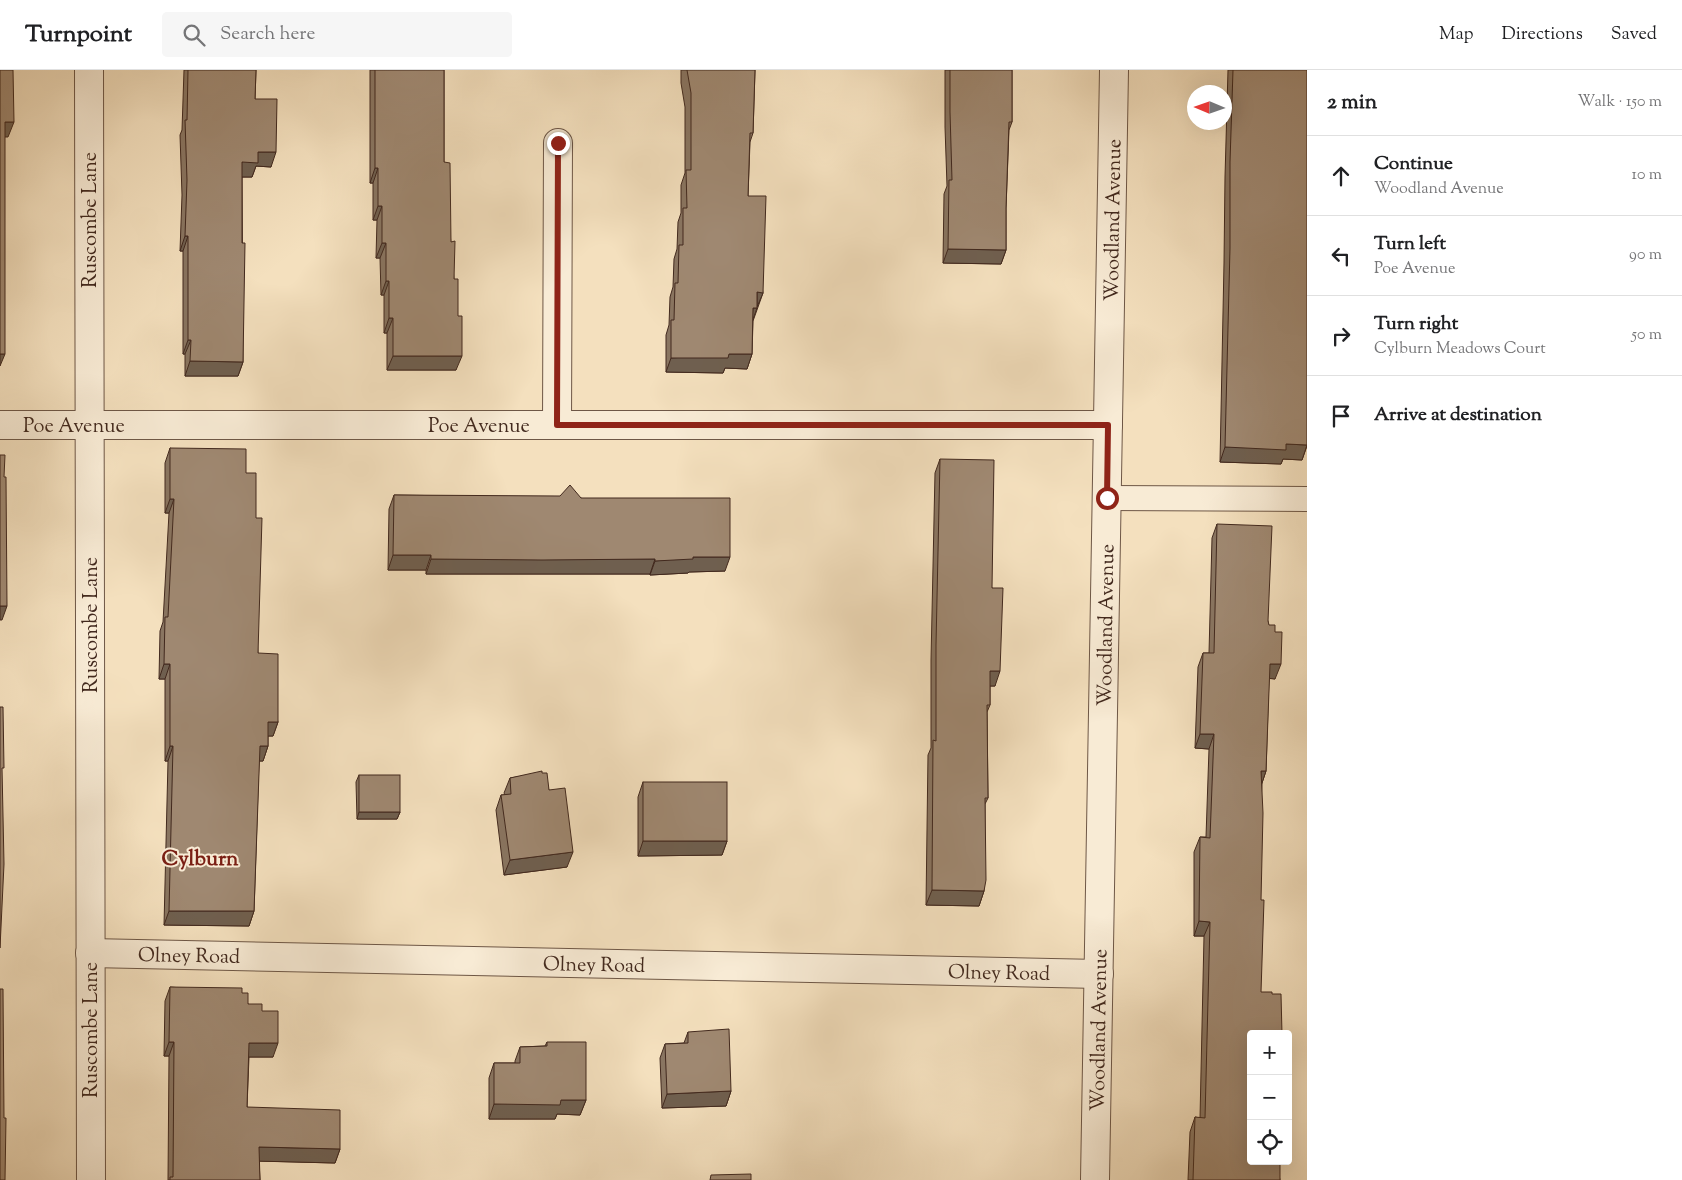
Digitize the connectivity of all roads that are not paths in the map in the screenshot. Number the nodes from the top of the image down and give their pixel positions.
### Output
1 (89, 70) edge
2 (1114, 70) edge
3 (558, 143) dead end
4 (0, 425) edge
5 (89, 425) junction
6 (557, 425) junction
7 (1108, 425) junction
8 (1107, 498) junction
9 (1307, 499) edge
10 (90, 953) junction
11 (1098, 974) junction
12 (90, 1180) edge
13 (1095, 1180) edge

1 - 5 street, Ruscombe Lane
2 - 7 street, Woodland Avenue
3 - 6 street
4 - 5 street, Poe Avenue
5 - 6 street, Poe Avenue
5 - 10 street, Ruscombe Lane
6 - 7 street, Poe Avenue
7 - 8 street, Woodland Avenue
8 - 9 lane
8 - 11 street, Woodland Avenue
10 - 11 street, Olney Road
10 - 12 street, Ruscombe Lane
11 - 13 street, Woodland Avenue

